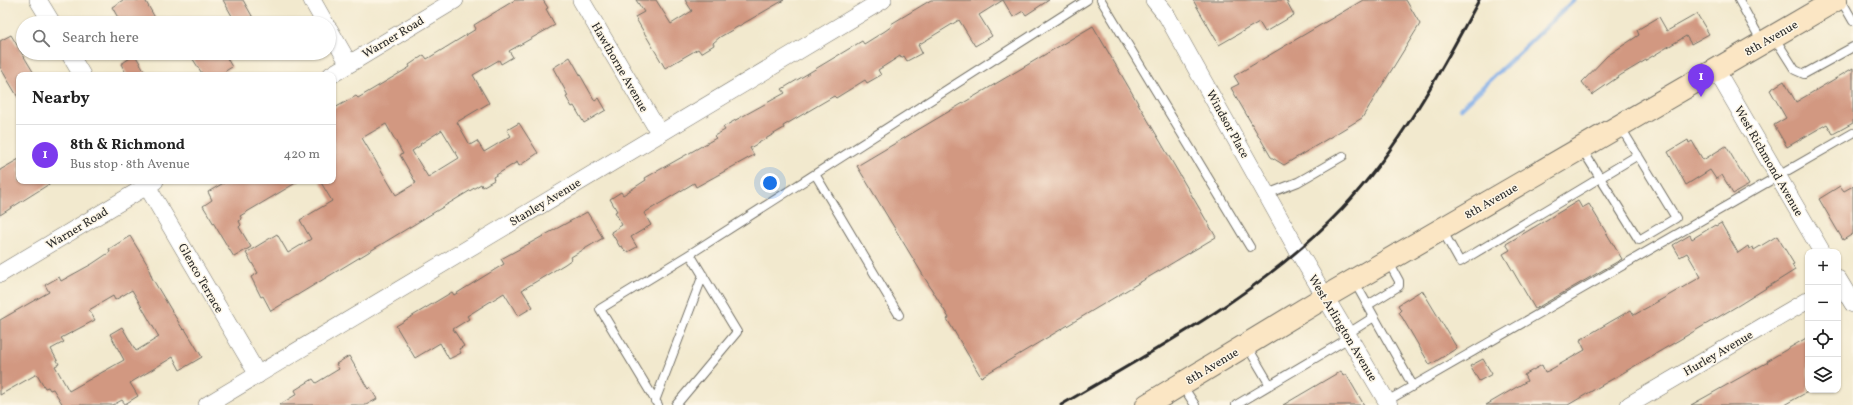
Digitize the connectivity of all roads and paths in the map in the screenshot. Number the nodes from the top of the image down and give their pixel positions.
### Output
1 (38, 0) edge
2 (312, 0) edge
3 (455, 0) edge
4 (581, 0) edge
5 (883, 0) edge
6 (1087, 0) edge
7 (1101, 0) edge
8 (1154, 0) edge
9 (1739, 0) edge
10 (1836, 0) edge
11 (1841, 0) edge
12 (48, 16) edge
13 (321, 16) edge
14 (1853, 21) edge
15 (1768, 40) junction
16 (336, 41) edge
17 (1853, 47) edge
18 (73, 60) edge
19 (349, 64) junction
20 (1716, 70) junction
21 (80, 72) edge
22 (336, 72) edge
23 (1620, 126) junction
24 (1853, 133) edge
25 (660, 134) junction
26 (1581, 149) junction
27 (1638, 155) junction
28 (1343, 156) dead end
29 (815, 174) junction
30 (1778, 176) junction
31 (1600, 178) junction
32 (147, 184) edge
33 (150, 184) edge
34 (1267, 194) junction
35 (1442, 230) junction
36 (1250, 247) dead end
37 (1820, 249) edge
38 (1298, 251) joint
39 (690, 254) junction
40 (1388, 261) junction
41 (0, 274) edge
42 (703, 275) junction
43 (1842, 279) edge
44 (1354, 281) junction
45 (1325, 297) junction
46 (1805, 302) edge
47 (1853, 304) edge
48 (1368, 305) junction
49 (899, 315) dead end
50 (1374, 317) junction
51 (1348, 336) junction
52 (1247, 345) junction
53 (258, 375) junction
54 (1181, 384) junction
55 (1270, 385) junction
56 (1413, 386) junction
57 (656, 403) edge
58 (1388, 403) edge
59 (207, 405) edge
60 (676, 405) edge
61 (1147, 405) edge
62 (1195, 405) edge
63 (1236, 405) edge
64 (1629, 405) edge

1 - 12 street
2 - 13 street
3 - 19 street, Warner Road
4 - 25 street, Hawthorne Avenue
5 - 25 street, Stanley Avenue
6 - 29 lane
7 - 36 lane
8 - 34 street, Windsor Place
9 - 15 lane
10 - 15 main road, 8th Avenue
11 - 14 lane
15 - 17 lane
15 - 20 main road, 8th Avenue
16 - 19 street
18 - 21 street
19 - 22 street, Warner Road
20 - 23 main road, 8th Avenue
20 - 30 street, West Richmond Avenue
23 - 26 main road, 8th Avenue
23 - 27 lane
24 - 30 lane
25 - 53 street, Stanley Avenue
26 - 31 lane
26 - 35 main road, 8th Avenue
27 - 31 lane
27 - 31 lane
28 - 34 lane
29 - 39 lane
29 - 49 lane
30 - 37 street, West Richmond Avenue
30 - 56 lane
31 - 35 lane
32 - 41 street, Warner Road
33 - 53 street, Glenco Terrace
34 - 38 street, Windsor Place
35 - 40 main road, 8th Avenue
38 - 45 street, West Arlington Avenue
39 - 42 lane
39 - 57 lane
40 - 44 main road, 8th Avenue
40 - 48 lane
42 - 57 lane
42 - 60 lane
43 - 47 street
44 - 45 main road, 8th Avenue
44 - 48 lane
45 - 51 street, West Arlington Avenue
45 - 52 main road, 8th Avenue
46 - 64 street, Hurley Avenue
48 - 50 lane
50 - 51 lane
50 - 56 lane
51 - 55 lane
51 - 58 street, West Arlington Avenue
52 - 54 main road, 8th Avenue
52 - 55 lane
53 - 59 street, Stanley Avenue
54 - 61 main road, 8th Avenue
54 - 62 lane
55 - 63 lane
56 - 58 lane

